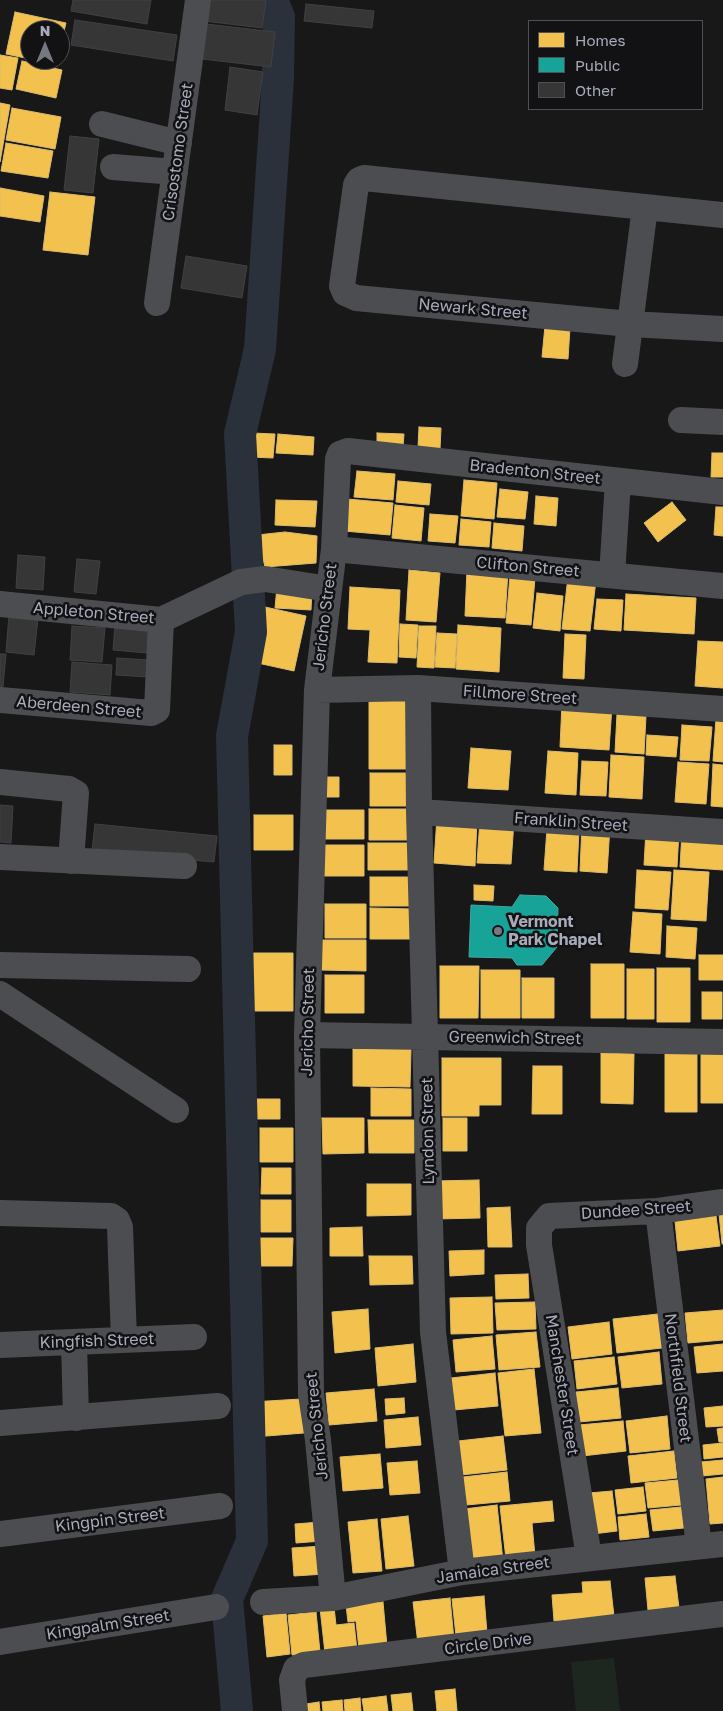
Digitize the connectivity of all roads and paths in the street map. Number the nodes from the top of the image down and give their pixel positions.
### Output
1 (198, 0) edge
2 (102, 124) dead end
3 (179, 143) junction
4 (113, 167) dead end
5 (175, 172) junction
6 (645, 207) junction
7 (723, 215) edge
8 (157, 303) dead end
9 (630, 324) junction
10 (723, 329) edge
11 (626, 364) dead end
12 (681, 420) dead end
13 (723, 422) edge
14 (348, 451) joint
15 (618, 481) junction
16 (723, 492) edge
17 (334, 549) junction
18 (612, 575) junction
19 (723, 586) edge
20 (329, 589) junction
21 (0, 604) edge
22 (161, 620) junction
23 (418, 688) junction
24 (316, 690) junction
25 (0, 700) edge
26 (723, 709) edge
27 (0, 782) edge
28 (418, 812) junction
29 (723, 832) edge
30 (0, 858) edge
31 (70, 861) junction
32 (184, 866) dead end
33 (0, 965) edge
34 (188, 969) dead end
35 (0, 994) edge
36 (307, 1035) junction
37 (425, 1037) junction
38 (723, 1042) edge
39 (176, 1110) dead end
40 (723, 1202) edge
41 (658, 1211) junction
42 (0, 1213) edge
43 (550, 1216) joint
44 (194, 1337) dead end
45 (124, 1340) junction
46 (74, 1342) junction
47 (0, 1345) edge
48 (218, 1406) dead end
49 (76, 1418) junction
50 (0, 1423) edge
51 (220, 1506) dead end
52 (0, 1534) edge
53 (711, 1545) edge
54 (589, 1557) junction
55 (462, 1572) junction
56 (333, 1598) junction
57 (263, 1602) dead end
58 (216, 1607) dead end
59 (723, 1614) edge
60 (0, 1642) edge
61 (295, 1711) edge

1 - 3 street, Crisostomo Street
2 - 3 street
3 - 5 street, Crisostomo Street
4 - 5 street
5 - 8 street, Crisostomo Street
6 - 7 street
6 - 9 street
6 - 9 street, Newark Street
9 - 10 street, Newark Street
9 - 11 street
12 - 13 street
14 - 15 street, Bradenton Street
14 - 17 street, Jericho Street
15 - 16 street, Bradenton Street
15 - 18 street
17 - 18 street, Clifton Street
17 - 20 street, Jericho Street
18 - 19 street, Clifton Street
20 - 22 street, Appleton Street
20 - 24 street, Jericho Street
21 - 22 street, Appleton Street
22 - 25 street, Aberdeen Street
23 - 24 street, Fillmore Street
23 - 26 street, Fillmore Street
23 - 28 street, Lyndon Street
24 - 36 street, Jericho Street
27 - 31 street
28 - 29 street, Franklin Street
28 - 37 street, Lyndon Street
30 - 31 street
31 - 32 street
33 - 34 street
35 - 39 street
36 - 37 street, Greenwich Street
36 - 56 street, Jericho Street
37 - 38 street, Greenwich Street
37 - 55 street, Lyndon Street
40 - 41 street, Dundee Street
41 - 43 street, Dundee Street
41 - 53 street, Northfield Street
42 - 45 street
43 - 54 street, Manchester Street
44 - 45 street, Kingfish Street
45 - 46 street, Kingfish Street
46 - 47 street, Kingfish Street
46 - 49 street
48 - 49 street
49 - 50 street
51 - 52 street, Kingpin Street
53 - 54 street, Jamaica Street
54 - 55 street, Jamaica Street
55 - 56 street, Jamaica Street
56 - 57 street, Jamaica Street
58 - 60 street, Kingpalm Street
59 - 61 street, Circle Drive

